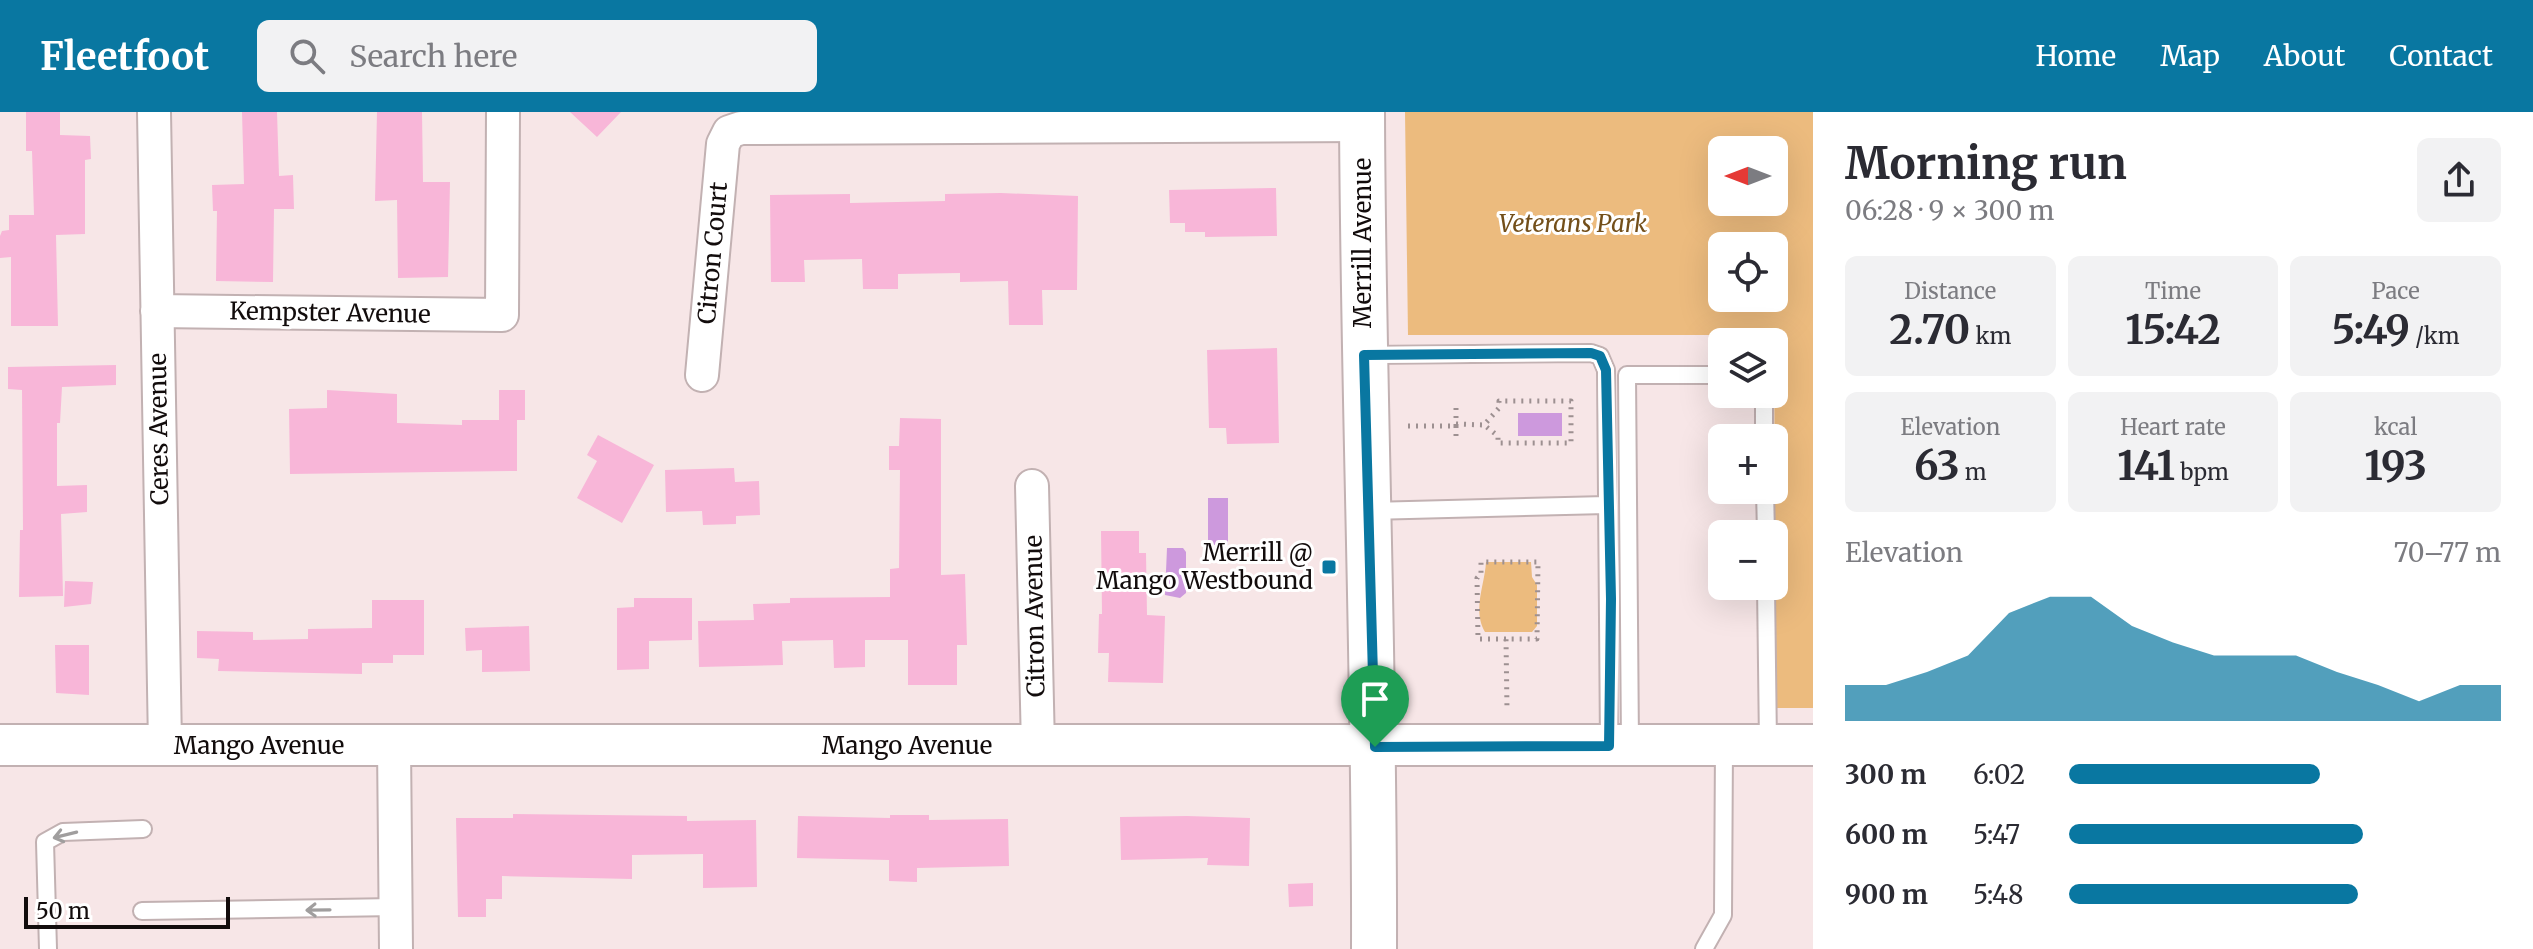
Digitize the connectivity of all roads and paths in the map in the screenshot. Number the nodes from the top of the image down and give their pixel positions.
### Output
1 (154, 112) edge
2 (503, 112) edge
3 (1362, 118) edge
4 (157, 311) junction
5 (1364, 355) junction
6 (702, 375) dead end
7 (1708, 375) edge
8 (1456, 408) dead end
9 (1456, 425) junction
10 (1484, 425) junction
11 (1408, 426) dead end
12 (1456, 441) dead end
13 (1032, 486) dead end
14 (1606, 505) junction
15 (1370, 511) junction
16 (1766, 600) edge
17 (1506, 639) junction
18 (1507, 709) dead end
19 (0, 745) edge
20 (165, 745) junction
21 (1724, 745) junction
22 (1768, 745) junction
23 (1813, 745) edge
24 (394, 746) junction
25 (1620, 746) junction
26 (1038, 747) junction
27 (1375, 747) junction
28 (143, 829) dead end
29 (396, 907) junction
30 (142, 911) dead end
31 (48, 949) edge
32 (396, 949) edge
33 (1374, 949) edge
34 (1704, 949) edge

1 - 4 street, Ceres Avenue
2 - 4 street, Kempster Avenue
3 - 5 main road, Merrill Avenue
3 - 6 street, Citron Court
4 - 20 street, Ceres Avenue
5 - 14 lane
5 - 15 main road, Merrill Avenue
7 - 25 lane
8 - 9 path
9 - 10 path
9 - 11 path
9 - 12 path
10 - 10 path
13 - 26 street, Citron Avenue
14 - 15 lane
14 - 25 lane
15 - 27 main road, Merrill Avenue
16 - 22 lane
17 - 17 path
17 - 18 path
19 - 20 street, Mango Avenue
20 - 24 street, Mango Avenue
21 - 22 street, Mango Avenue
21 - 25 street, Mango Avenue
21 - 34 lane
22 - 23 street, Mango Avenue
24 - 26 street, Mango Avenue
24 - 29 street
25 - 27 street, Mango Avenue
26 - 27 street, Mango Avenue
27 - 33 main road, Merrill Avenue
28 -> 31 lane
29 -> 30 lane
29 - 32 street

